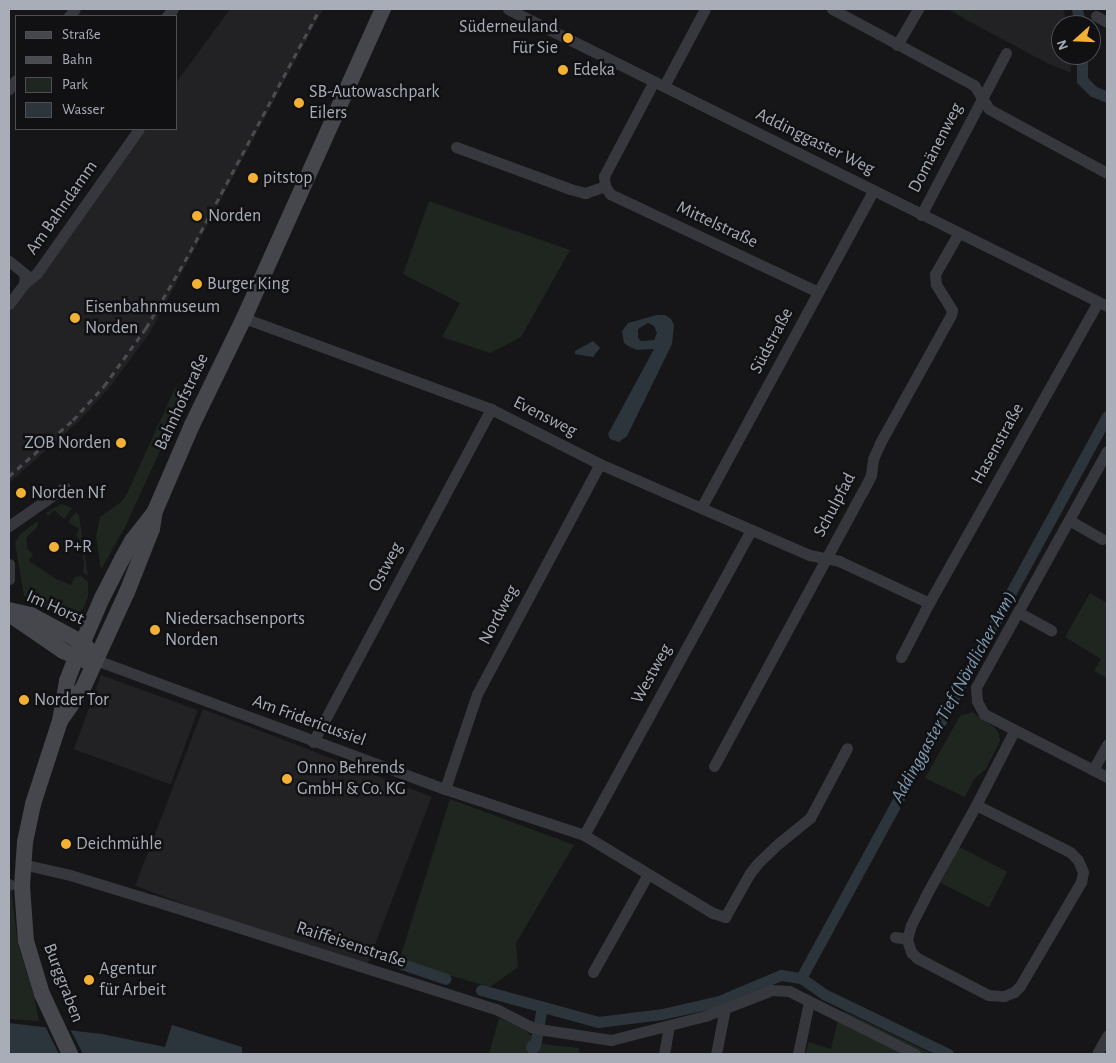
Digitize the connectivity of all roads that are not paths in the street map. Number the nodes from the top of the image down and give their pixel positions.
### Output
1 (383, 9) edge
2 (508, 9) edge
3 (705, 9) edge
4 (832, 9) edge
5 (918, 9) edge
6 (897, 45) junction
7 (1006, 53) dead end
8 (659, 83) junction
9 (982, 96) junction
10 (138, 130) edge
11 (456, 147) dead end
12 (1107, 174) edge
13 (605, 186) junction
14 (874, 191) junction
15 (921, 215) junction
16 (958, 234) junction
17 (9, 261) edge
18 (24, 284) junction
19 (818, 292) junction
20 (9, 304) edge
21 (1103, 304) edge
22 (244, 318) junction
23 (491, 410) junction
24 (1107, 451) edge
25 (600, 464) junction
26 (65, 487) dead end
27 (701, 508) junction
28 (155, 511) junction
29 (1069, 520) junction
30 (9, 526) edge
31 (752, 530) junction
32 (1102, 539) dead end
33 (826, 558) junction
34 (9, 564) edge
35 (9, 579) edge
36 (928, 604) junction
37 (9, 610) edge
38 (1018, 612) junction
39 (9, 614) edge
40 (1051, 630) dead end
41 (83, 642) junction
42 (901, 657) dead end
43 (76, 658) junction
44 (96, 660) junction
45 (60, 721) junction
46 (1014, 731) junction
47 (313, 742) junction
48 (1107, 745) edge
49 (847, 748) dead end
50 (714, 766) dead end
51 (1093, 770) junction
52 (1107, 777) edge
53 (445, 789) junction
54 (976, 805) junction
55 (584, 835) junction
56 (22, 864) junction
57 (648, 874) junction
58 (895, 937) dead end
59 (907, 939) junction
60 (593, 972) dead end
61 (809, 1002) junction
62 (725, 1008) junction
63 (669, 1027) junction
64 (1107, 1036) edge
65 (70, 1054) edge
66 (664, 1054) edge
67 (716, 1054) edge
68 (798, 1054) edge
69 (915, 1054) edge
70 (1097, 1054) edge

1 - 22 main road, Bahnhofstraße
2 - 8 street, Addinggaster Weg
3 - 8 street
4 - 6 street, Domänenweg
5 - 6 street
6 - 9 street, Domänenweg
7 - 9 street, Domänenweg
8 - 13 street
8 - 14 street, Addinggaster Weg
9 - 12 street, Domänenweg
9 - 15 street, Domänenweg
10 - 18 street, Am Bahndamm
11 - 13 street
13 - 19 street, Mittelstraße
14 - 15 street, Addinggaster Weg
14 - 19 street, Südstraße
15 - 16 street, Addinggaster Weg
16 - 21 street, Addinggaster Weg
16 - 33 street, Schulpfad
17 - 18 street
18 - 20 street, Am Bahndamm
19 - 27 street, Südstraße
21 - 36 street, Hasenstraße
22 - 23 street, Evensweg
22 - 28 main road, Bahnhofstraße
23 - 25 street, Evensweg
23 - 47 street, Ostweg
24 - 29 street
25 - 27 street, Evensweg
25 - 53 street, Nordweg
26 - 30 street
27 - 31 street, Evensweg
28 - 41 main road, Bahnhofstraße
28 - 44 main road, Bahnhofstraße
29 - 32 street
29 - 38 street
31 - 33 street, Evensweg
31 - 55 street, Westweg
33 - 36 street
33 - 50 street, Schulpfad
34 - 35 street
36 - 42 street, Hasenstraße
37 - 41 main road, Im Horst
38 - 40 street
38 - 46 street
39 - 43 main road, Im Horst
41 - 43 main road, Bahnhofstraße
41 - 44 main road, Im Horst
43 - 44 main road, Im Horst
43 - 45 main road, Bahnhofstraße
44 - 45 main road, Bahnhofstraße
44 - 47 street, Am Fridericussiel
45 - 56 main road, Bahnhofstraße
46 - 51 street
46 - 54 street
47 - 53 street, Am Fridericussiel
48 - 51 street
49 - 57 street, Am Fridericussiel
51 - 52 street
53 - 55 street, Am Fridericussiel
54 - 59 street
54 - 59 street
55 - 57 street, Am Fridericussiel
56 - 63 street, Raiffeisenstraße
56 - 65 main road, Burggraben
57 - 60 street
58 - 59 street
61 - 62 street, Raiffeisenstraße
61 - 68 street
61 - 69 street, Raiffeisenstraße
62 - 63 street, Raiffeisenstraße
62 - 67 street
63 - 66 street
64 - 70 street

